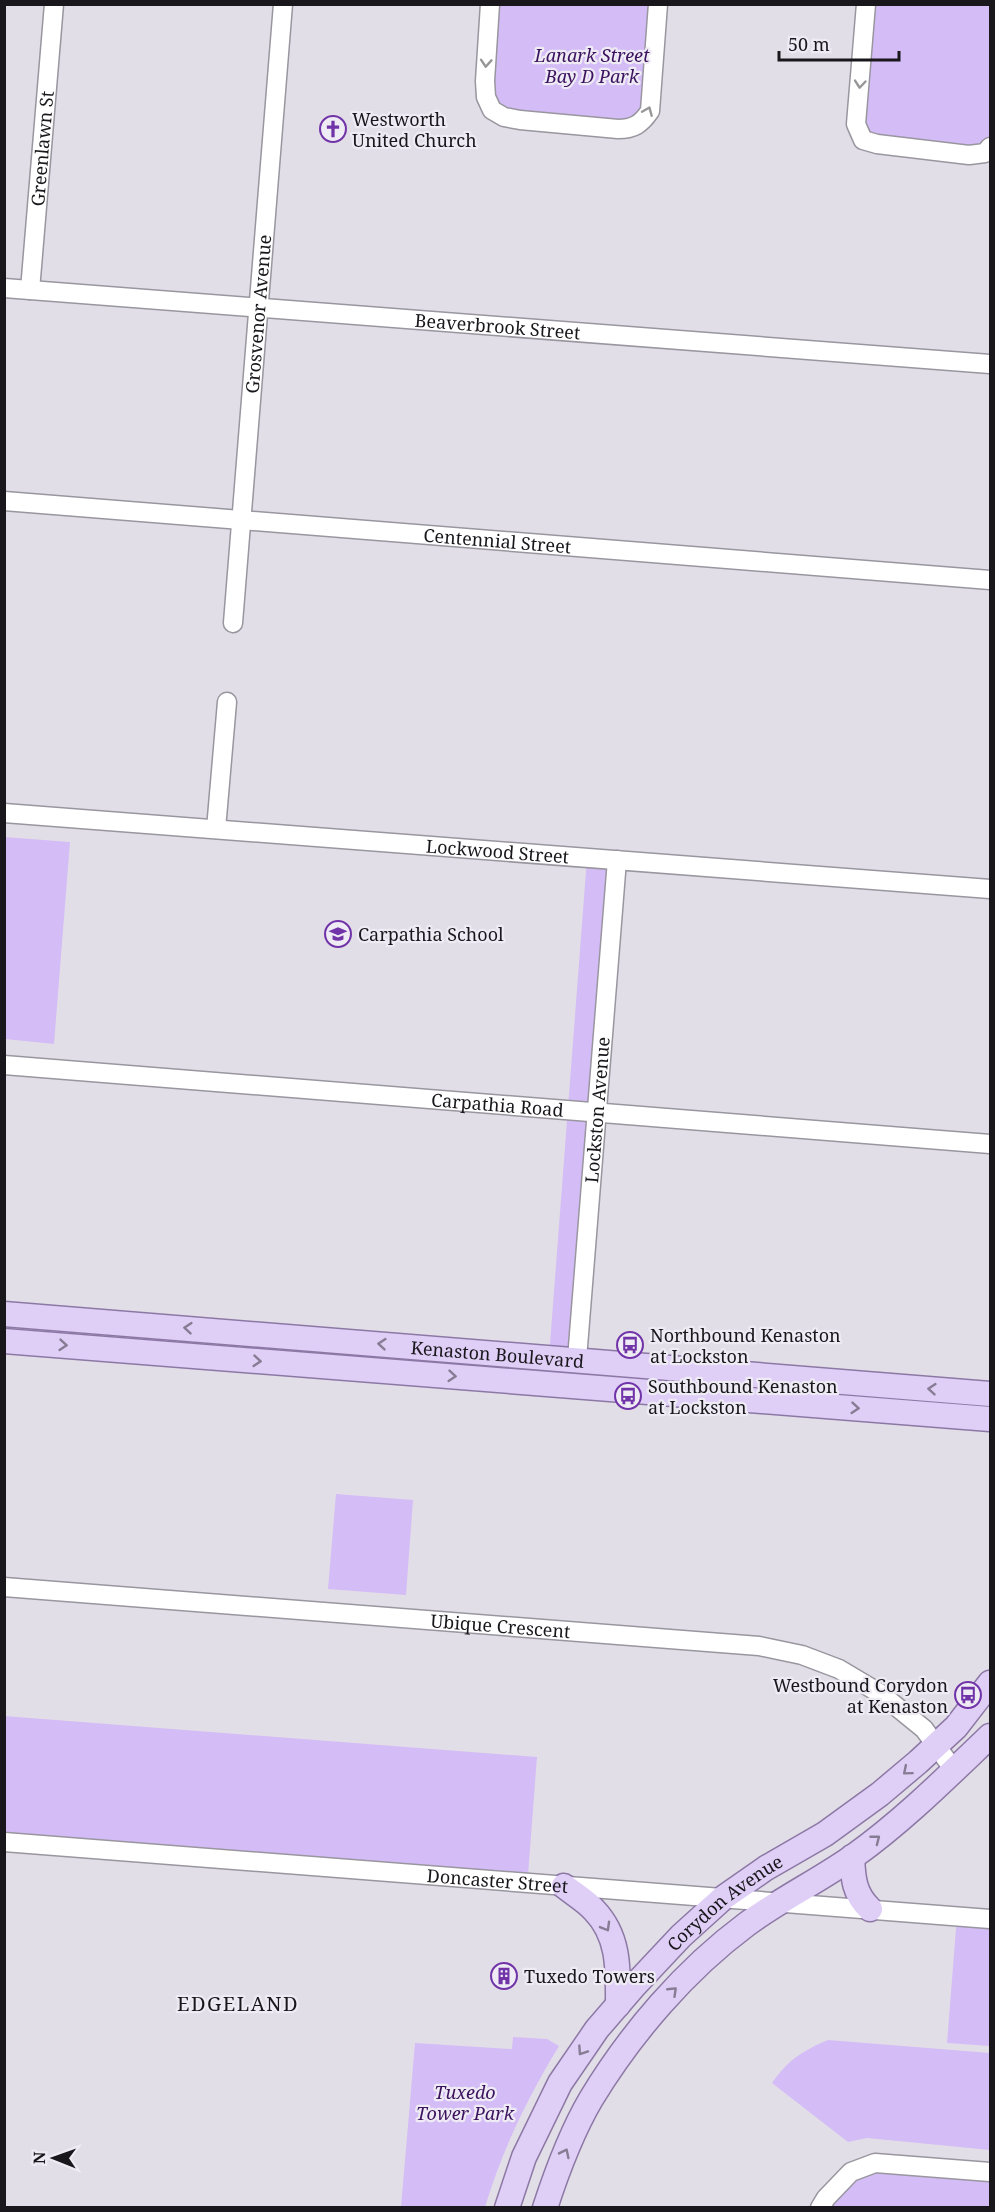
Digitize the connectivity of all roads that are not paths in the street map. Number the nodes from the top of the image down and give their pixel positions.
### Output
1 (54, 4) edge
2 (283, 4) edge
3 (490, 4) edge
4 (658, 4) edge
5 (866, 4) edge
6 (990, 147) edge
7 (4, 288) edge
8 (30, 290) junction
9 (258, 308) junction
10 (990, 364) edge
11 (4, 501) edge
12 (242, 520) junction
13 (990, 580) edge
14 (233, 623) dead end
15 (227, 702) dead end
16 (4, 813) edge
17 (216, 829) junction
18 (617, 860) junction
19 (990, 889) edge
20 (4, 1065) edge
21 (598, 1112) junction
22 (990, 1143) edge
23 (4, 1314) edge
24 (4, 1341) edge
25 (577, 1359) junction
26 (990, 1394) edge
27 (990, 1419) edge
28 (4, 1587) edge
29 (990, 1683) edge
30 (990, 1736) edge
31 (937, 1745) junction
32 (954, 1770) junction
33 (4, 1842) edge
34 (810, 1843) junction
35 (852, 1857) junction
36 (828, 1872) junction
37 (564, 1886) junction
38 (723, 1898) junction
39 (782, 1902) junction
40 (870, 1909) junction
41 (990, 1919) edge
42 (681, 1936) junction
43 (705, 1961) junction
44 (618, 2005) junction
45 (990, 2172) edge
46 (507, 2208) edge
47 (545, 2208) edge
48 (820, 2208) edge

1 - 8 street, Greenlawn St
2 - 9 street, Grosvenor Avenue
3 -> 4 street
5 -> 6 street
7 - 8 street, Beaverbrook Street
8 - 9 street, Beaverbrook Street
9 - 10 street, Beaverbrook Street
9 - 12 street, Grosvenor Avenue
11 - 12 street, Centennial Street
12 - 13 street, Centennial Street
12 - 14 street, Grosvenor Avenue
15 - 17 street
16 - 17 street, Lockwood Street
17 - 18 street, Lockwood Street
18 - 19 street, Lockwood Street
18 - 21 street, Lockston Avenue
20 - 21 street, Carpathia Road
21 - 22 street, Carpathia Road
21 - 25 street, Lockston Avenue
25 -> 23 main road, Kenaston Boulevard
24 -> 27 main road, Kenaston Boulevard
26 -> 25 main road, Kenaston Boulevard
28 - 31 street, Ubique Crescent
29 - 31 main road, Corydon Avenue
30 - 32 main road, Corydon Avenue
31 - 32 street, Ubique Crescent
31 -> 34 main road, Corydon Avenue
35 -> 32 main road, Corydon Avenue
33 - 37 street, Doncaster Street
34 - 36 main road
34 - 38 main road, Corydon Avenue
35 - 36 main road, Corydon Avenue
35 - 40 main road
36 - 39 main road, Corydon Avenue
37 - 38 street, Doncaster Street
37 -> 44 main road
38 - 39 street, Doncaster Street
38 - 42 main road, Corydon Avenue
39 - 40 street, Doncaster Street
39 - 43 main road, Corydon Avenue
40 - 41 street, Doncaster Street
42 - 43 main road
42 - 44 main road, Corydon Avenue
47 -> 43 main road, Corydon Avenue
44 -> 46 main road, Corydon Avenue
45 - 48 street

